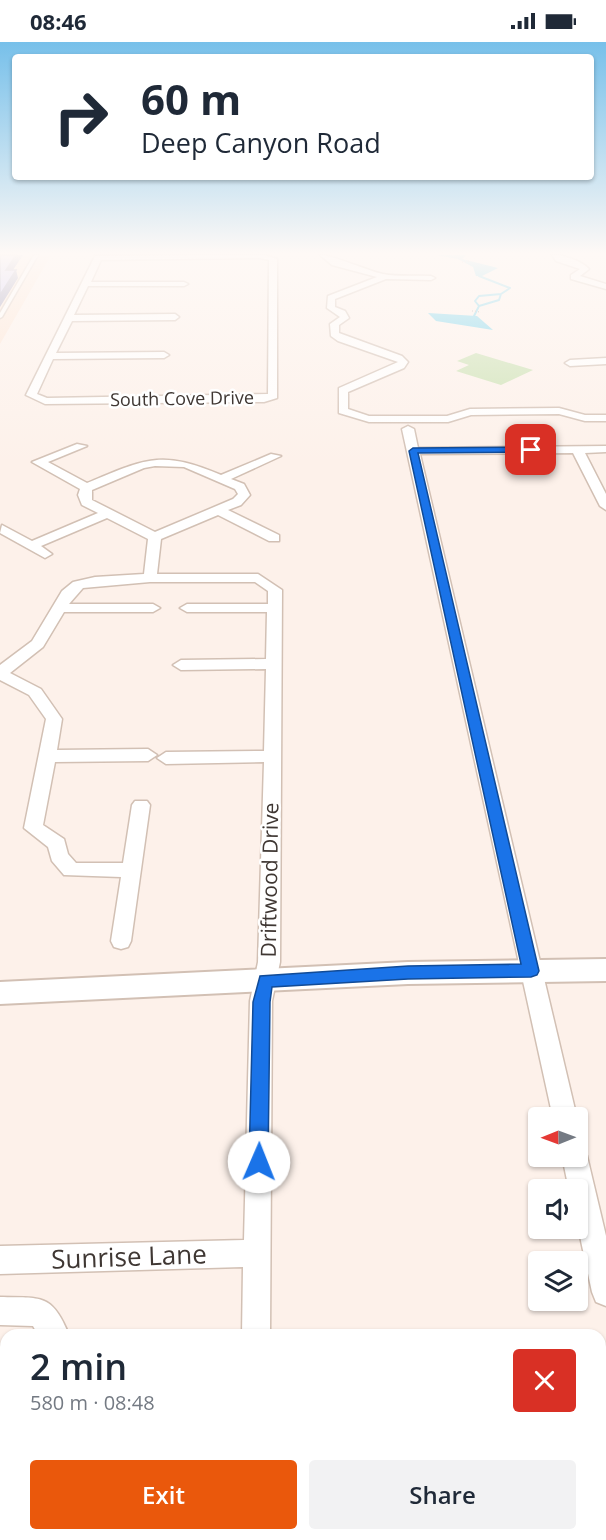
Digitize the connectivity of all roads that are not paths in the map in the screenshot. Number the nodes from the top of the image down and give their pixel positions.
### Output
1 (67, 325) edge
2 (273, 325) edge
3 (334, 325) edge
4 (165, 355) dead end
5 (52, 356) junction
6 (606, 361) edge
7 (570, 363) dead end
8 (606, 418) edge
9 (408, 429) dead end
10 (81, 446) dead end
11 (577, 449) junction
12 (606, 449) edge
13 (413, 451) junction
14 (275, 456) dead end
15 (221, 478) junction
16 (87, 488) junction
17 (606, 506) edge
18 (219, 510) junction
19 (108, 513) junction
20 (2, 529) dead end
21 (155, 537) junction
22 (274, 538) dead end
23 (31, 546) junction
24 (45, 554) dead end
25 (150, 578) junction
26 (58, 608) junction
27 (153, 608) dead end
28 (187, 608) dead end
29 (274, 608) junction
30 (274, 664) junction
31 (181, 665) dead end
32 (0, 673) edge
33 (148, 755) dead end
34 (47, 756) junction
35 (272, 756) junction
36 (166, 758) dead end
37 (141, 805) dead end
38 (131, 870) junction
39 (121, 941) dead end
40 (606, 970) edge
41 (531, 971) junction
42 (265, 981) junction
43 (0, 993) edge
44 (562, 1107) edge
45 (577, 1167) edge
46 (257, 1253) junction
47 (0, 1262) edge
48 (606, 1292) edge
49 (0, 1311) edge
50 (51, 1329) edge
51 (256, 1329) edge

1 - 5 street
2 - 5 street, South Cove Drive
3 - 8 street
4 - 5 street
6 - 7 street
9 - 13 street
10 - 16 street
11 - 12 street
11 - 13 street
11 - 17 street
13 - 41 street
14 - 15 street
15 - 16 street
15 - 18 street
16 - 19 street
18 - 21 street
18 - 22 street
19 - 21 street
19 - 23 street
20 - 23 street
21 - 25 street
23 - 24 street
25 - 26 street, Driftwood Drive
25 - 29 street, Driftwood Drive
26 - 27 street
26 - 32 street, Driftwood Drive
28 - 29 street
29 - 30 street, Driftwood Drive
30 - 31 street
30 - 35 street, Driftwood Drive
32 - 34 street
33 - 34 street
34 - 38 street
35 - 36 street
35 - 42 street, Driftwood Drive
37 - 38 street
38 - 39 street
40 - 41 street
41 - 42 street
41 - 44 street
42 - 43 street
42 - 46 street, Driftwood Drive
45 - 48 street
46 - 47 street, Sunrise Lane
46 - 51 street, Driftwood Drive
49 - 50 street

